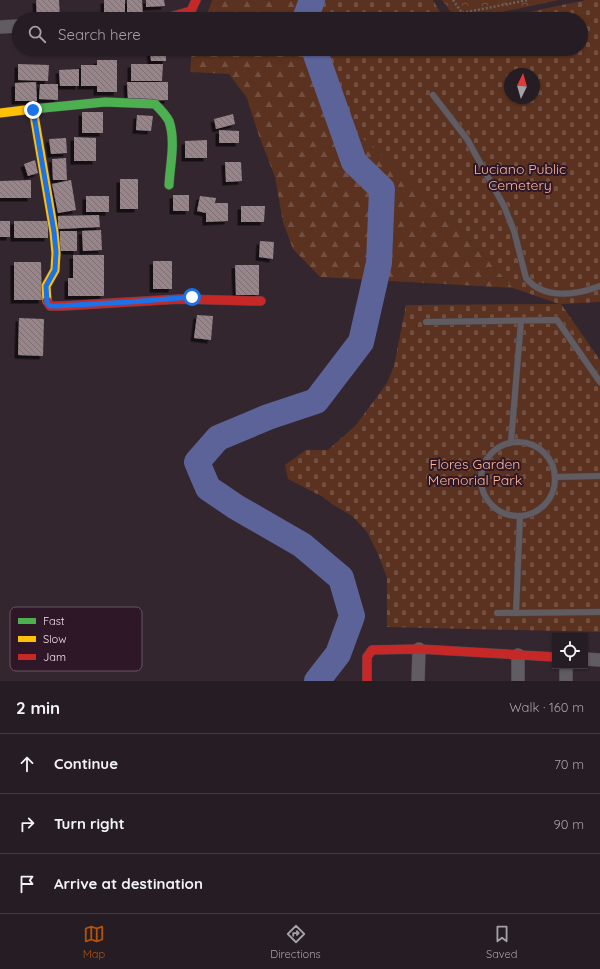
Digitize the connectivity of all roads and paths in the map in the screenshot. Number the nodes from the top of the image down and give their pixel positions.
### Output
1 (196, 0) edge
2 (453, 0) edge
3 (528, 0) edge
4 (188, 12) edge
5 (461, 12) edge
6 (467, 12) edge
7 (12, 26) edge
8 (0, 27) edge
9 (433, 95) dead end
10 (33, 110) junction
11 (0, 113) edge
12 (169, 185) dead end
13 (600, 286) edge
14 (261, 301) dead end
15 (521, 321) junction
16 (426, 322) dead end
17 (600, 382) edge
18 (511, 442) junction
19 (555, 476) junction
20 (600, 476) edge
21 (520, 516) junction
22 (600, 612) edge
23 (497, 613) dead end
24 (516, 613) junction
25 (419, 649) junction
26 (518, 655) junction
27 (552, 657) edge
28 (588, 659) edge
29 (600, 660) edge
30 (566, 669) edge
31 (368, 681) edge
32 (418, 681) edge
33 (518, 681) edge
34 (566, 681) edge

1 - 4 street
2 - 5 path
3 - 6 path
7 - 8 street
9 - 13 lane
10 - 11 street
10 - 12 street
10 - 14 street
15 - 16 lane
15 - 17 lane
15 - 18 lane
18 - 19 lane
18 - 21 lane
19 - 20 lane
19 - 21 lane
21 - 24 lane
22 - 24 lane
23 - 24 lane
25 - 26 street
25 - 31 street
25 - 32 street
26 - 27 street
26 - 33 street
28 - 29 street
30 - 34 street

